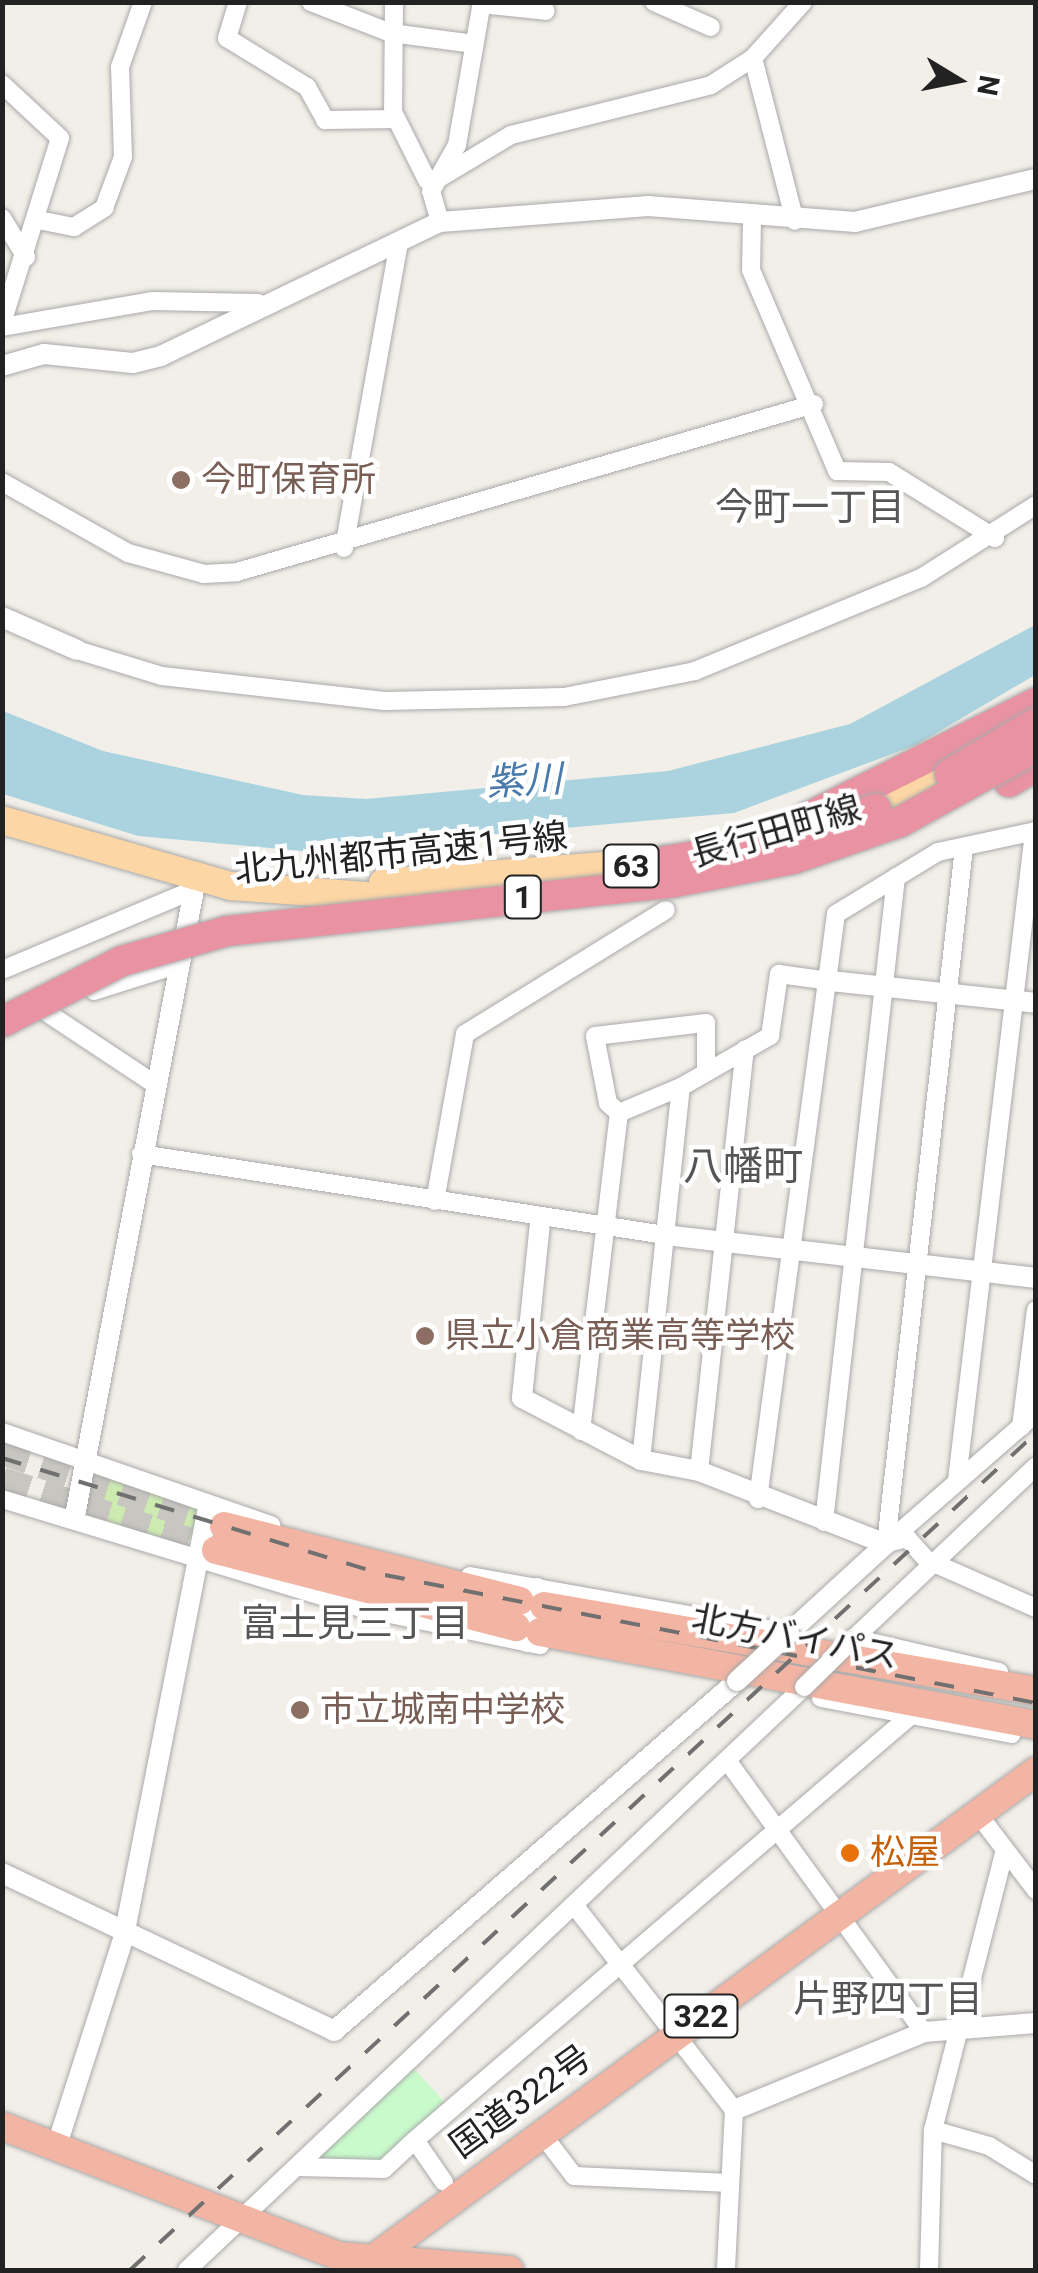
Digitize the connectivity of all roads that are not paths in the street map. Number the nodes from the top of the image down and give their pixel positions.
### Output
1 (143, 2) edge
2 (238, 2) edge
3 (310, 2) edge
4 (394, 2) edge
5 (654, 2) edge
6 (803, 2) edge
7 (482, 3) edge
8 (546, 11) dead end
9 (712, 27) dead end
10 (391, 33) junction
11 (474, 44) junction
12 (753, 58) junction
13 (2, 84) edge
14 (396, 119) junction
15 (436, 180) junction
16 (1036, 180) edge
17 (2, 218) edge
18 (38, 220) junction
19 (752, 220) junction
20 (796, 221) junction
21 (440, 222) junction
22 (399, 242) junction
23 (26, 258) junction
24 (258, 303) junction
25 (2, 325) edge
26 (2, 366) edge
27 (814, 404) junction
28 (2, 482) edge
29 (1036, 505) edge
30 (995, 538) junction
31 (344, 548) junction
32 (2, 617) edge
33 (77, 650) joint
34 (1036, 703) edge
35 (1036, 721) edge
36 (1036, 749) edge
37 (1036, 766) edge
38 (2, 820) edge
39 (1035, 831) edge
40 (964, 847) junction
41 (734, 860) junction
42 (896, 877) junction
43 (194, 882) junction
44 (666, 910) dead end
45 (179, 964) junction
46 (2, 970) edge
47 (822, 980) junction
48 (888, 987) junction
49 (946, 994) junction
50 (2, 998) edge
51 (1010, 1000) junction
52 (1036, 1003) edge
53 (46, 1012) junction
54 (2, 1022) edge
55 (2, 1039) edge
56 (744, 1050) junction
57 (706, 1072) junction
58 (154, 1083) junction
59 (680, 1086) junction
60 (620, 1113) junction
61 (141, 1154) junction
62 (435, 1200) junction
63 (540, 1222) junction
64 (609, 1229) junction
65 (664, 1235) junction
66 (728, 1243) junction
67 (787, 1251) junction
68 (852, 1258) junction
69 (916, 1264) junction
70 (982, 1272) junction
71 (1036, 1278) edge
72 (1036, 1310) edge
73 (1036, 1412) edge
74 (1021, 1427) junction
75 (581, 1430) junction
76 (2, 1432) edge
77 (83, 1459) junction
78 (641, 1460) junction
79 (1036, 1466) edge
80 (699, 1472) junction
81 (957, 1480) junction
82 (2, 1499) edge
83 (758, 1499) junction
84 (74, 1516) junction
85 (824, 1522) junction
86 (211, 1534) junction
87 (886, 1544) junction
88 (937, 1561) junction
89 (1036, 1608) edge
90 (531, 1616) junction
91 (790, 1633) junction
92 (851, 1640) junction
93 (1036, 1680) edge
94 (738, 1682) junction
95 (801, 1691) junction
96 (1036, 1691) edge
97 (910, 1716) junction
98 (1032, 1724) edge
99 (729, 1763) junction
100 (1036, 1771) edge
101 (978, 1814) junction
102 (776, 1831) junction
103 (1004, 1853) junction
104 (2, 1873) edge
105 (1036, 1890) edge
106 (574, 1904) junction
107 (841, 1920) junction
108 (124, 1936) junction
109 (620, 1964) junction
110 (1036, 2022) edge
111 (954, 2026) junction
112 (924, 2032) junction
113 (676, 2034) junction
114 (734, 2110) junction
115 (2, 2126) edge
116 (933, 2130) junction
117 (542, 2134) junction
118 (416, 2140) junction
119 (56, 2148) junction
120 (297, 2167) junction
121 (1036, 2175) edge
122 (444, 2182) dead end
123 (730, 2183) junction
124 (242, 2219) junction
125 (364, 2268) edge
126 (187, 2270) edge
127 (509, 2270) edge
128 (726, 2270) edge
129 (929, 2270) edge

1 - 18 street
2 - 14 street
3 - 10 street
4 - 10 street
5 - 9 street
6 - 12 street
7 - 8 street
7 - 11 street
10 - 11 street
10 - 14 street
11 - 15 street
12 - 15 street
12 - 20 street
13 - 18 street
14 - 15 street
15 - 21 street
16 - 20 street
17 - 23 street
18 - 23 street
19 - 20 street
19 - 21 street
19 - 27 street
21 - 22 street
22 - 24 street
22 - 31 street
23 - 25 street
24 - 25 street
24 - 26 street
27 - 30 street
27 - 31 street
28 - 31 street
29 - 30 street
30 - 33 street
32 - 33 street
34 - 41 highway, bridge
35 - 41 highway, 北九州都市高速1号線 / 1, bridge
35 - 43 main road, 長行田町線 / 63
36 - 41 highway, 北九州都市高速1号線 / 1, bridge
36 - 43 main road, 長行田町線 / 63
37 - 41 highway, bridge
38 - 43 main road, 長行田町線 / 63
39 - 40 street
39 - 51 street
40 - 42 street
40 - 49 street
41 - 50 highway, 北九州都市高速1号線 / 1, bridge
41 - 54 highway, 北九州都市高速1号線 / 1, bridge
42 - 47 street
42 - 48 street
43 - 45 street
43 - 46 street
44 - 62 street
45 - 53 street
45 - 58 street
47 - 48 street
47 - 56 street
47 - 67 street
48 - 49 street
48 - 68 street
49 - 51 street
49 - 69 street
51 - 52 street
51 - 70 street
53 - 55 street
53 - 58 street
56 - 57 street
56 - 66 street
57 - 59 street
57 - 60 street
58 - 61 street
59 - 60 street
59 - 65 street
60 - 64 street
61 - 62 street
61 - 77 street
62 - 63 street
63 - 64 street
63 - 75 street
64 - 65 street
64 - 75 street
65 - 66 street
65 - 78 street
66 - 67 street
66 - 80 street
67 - 68 street
67 - 83 street
68 - 69 street
68 - 85 street
69 - 70 street
69 - 87 street
70 - 71 street
70 - 81 street
72 - 74 street
73 - 74 street
74 - 81 street
75 - 78 street
76 - 77 street
77 - 84 street
77 - 86 street
78 - 80 street
79 - 88 street
80 - 83 street
81 - 87 street
82 - 84 street
83 - 85 street
84 - 86 street
85 - 87 street
86 - 90 highway, 北方バイパス
86 - 90 street
86 - 108 street
87 - 88 street
87 - 91 street
88 - 89 street
88 - 92 street
90 - 91 street
90 - 94 street
90 - 96 highway, 北方バイパス
90 - 98 highway, 北方バイパス
91 - 94 street, bridge
92 - 93 street
92 - 95 street, bridge
94 - 108 street
95 - 97 street
95 - 99 street
97 - 98 street
97 - 102 street
99 - 102 street
99 - 106 street
100 - 101 highway, 国道322号 / 322
101 - 103 street
101 - 107 highway, 国道322号 / 322
102 - 107 street
102 - 109 street
103 - 105 street
103 - 111 street
104 - 108 street
106 - 109 street
106 - 120 street
107 - 112 street
107 - 113 highway, 国道322号 / 322
108 - 119 street
109 - 113 street
109 - 118 street
110 - 111 street
111 - 112 street
111 - 116 street
112 - 114 street
113 - 114 street
113 - 117 highway, 国道322号 / 322
114 - 123 street
115 - 119 highway
116 - 121 street
116 - 129 street
117 - 123 street
117 - 125 highway, 国道322号 / 322
118 - 120 street
118 - 122 street
119 - 124 highway
120 - 124 street
123 - 128 street
124 - 125 highway
124 - 126 street
125 - 127 highway

